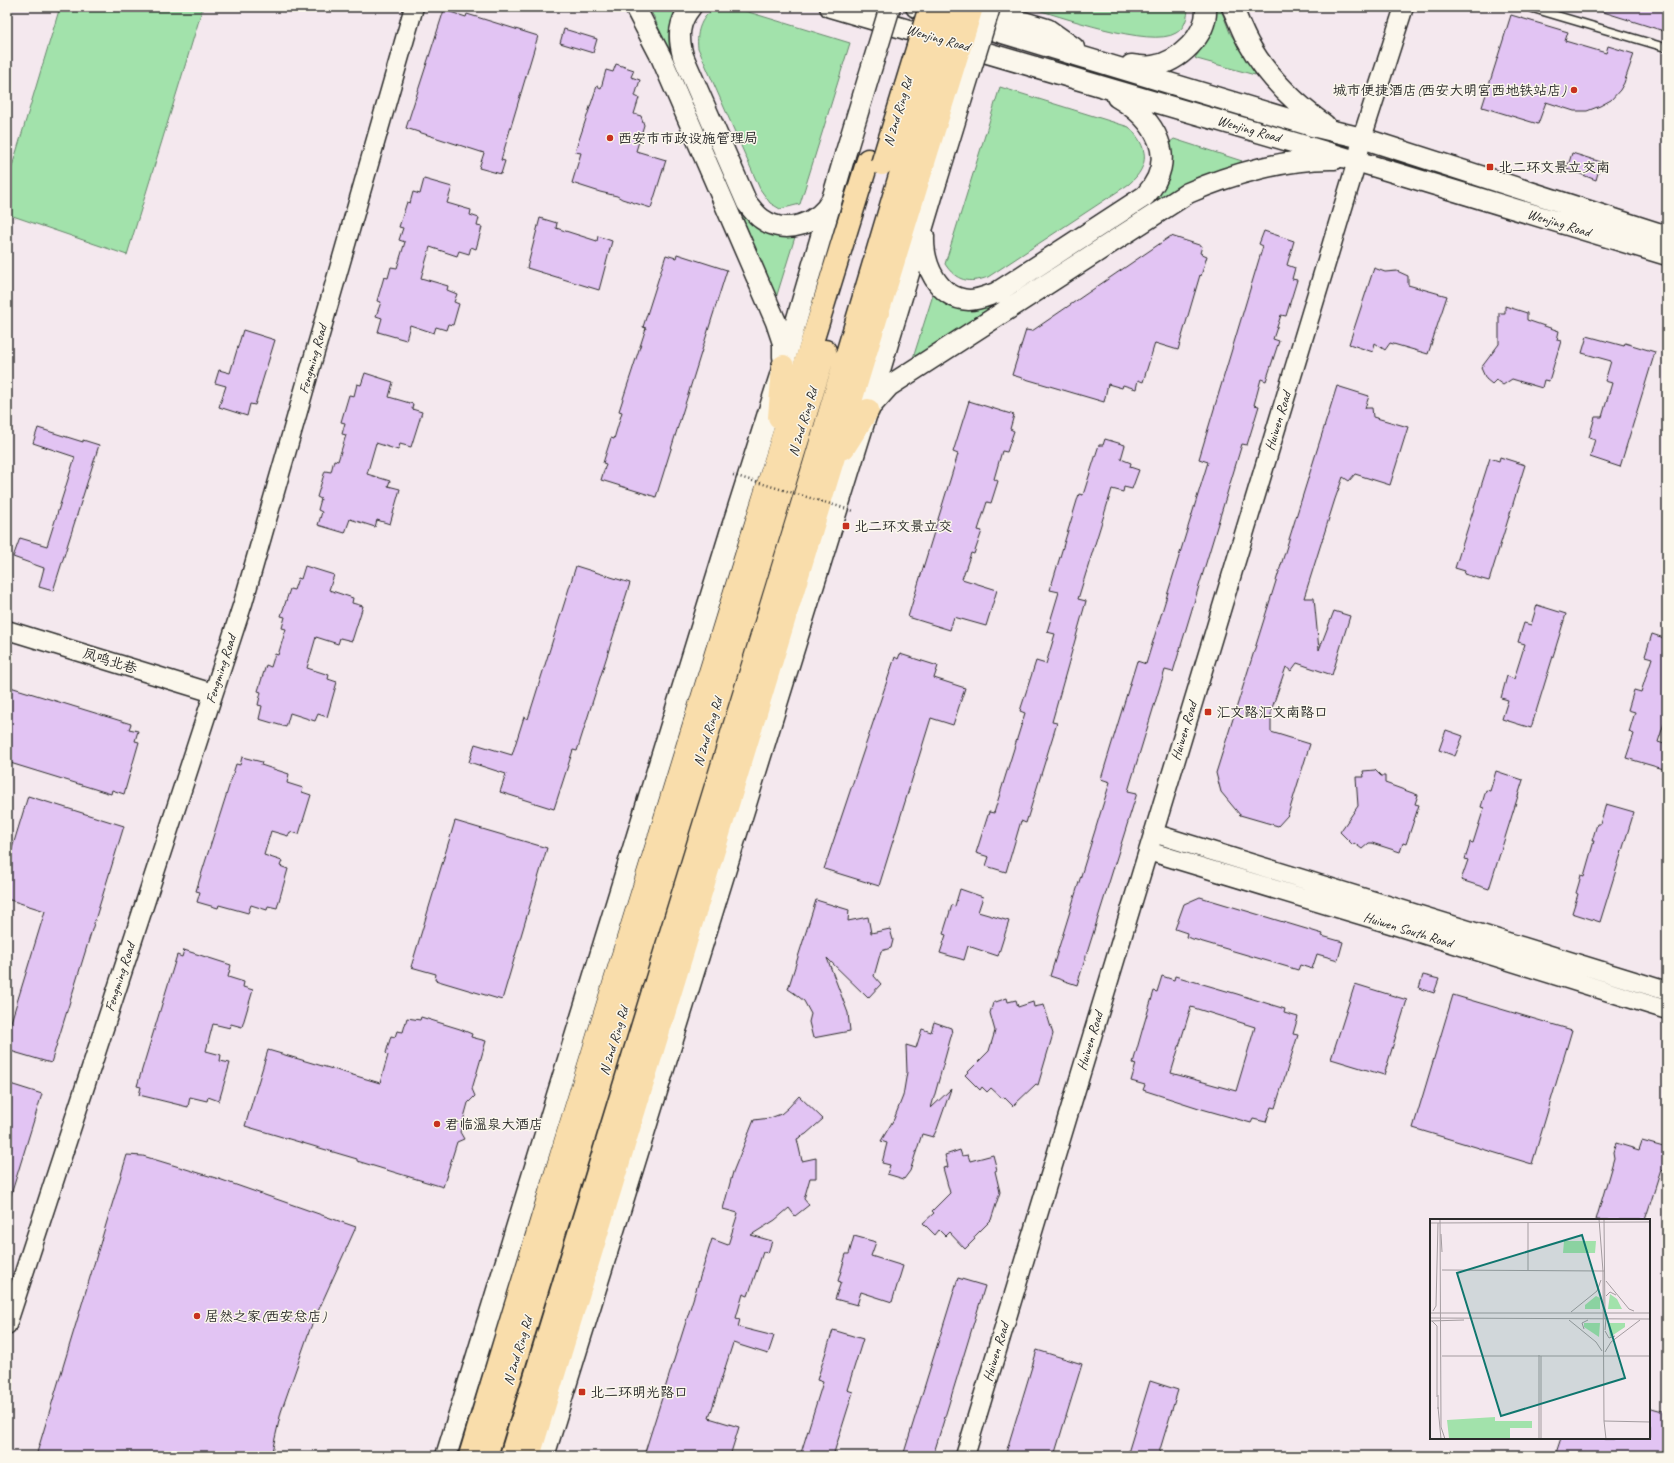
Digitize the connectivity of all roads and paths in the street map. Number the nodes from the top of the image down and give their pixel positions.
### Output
1 (414, 7) edge
2 (635, 7) edge
3 (691, 7) edge
4 (816, 7) edge
5 (830, 7) edge
6 (890, 7) edge
7 (915, 7) edge
8 (930, 7) edge
9 (952, 7) edge
10 (972, 7) edge
11 (990, 7) edge
12 (1206, 7) edge
13 (1232, 7) edge
14 (1404, 7) edge
15 (1528, 7) edge
16 (1667, 48) edge
17 (1094, 61) junction
18 (1081, 80) junction
19 (1333, 131) junction
20 (1362, 138) junction
21 (1354, 160) junction
22 (875, 162) junction
23 (920, 175) junction
24 (834, 194) junction
25 (926, 213) junction
26 (1667, 236) edge
27 (1667, 255) edge
28 (783, 366) junction
29 (868, 410) junction
30 (774, 463) junction
31 (829, 472) junction
32 (733, 475) dead end
33 (854, 511) dead end
34 (7, 630) edge
35 (213, 693) junction
36 (720, 831) junction
37 (1154, 833) junction
38 (1148, 852) junction
39 (674, 922) junction
40 (1667, 991) edge
41 (1667, 1010) edge
42 (619, 1025) junction
43 (583, 1085) junction
44 (566, 1136) junction
45 (562, 1209) junction
46 (584, 1219) junction
47 (576, 1300) junction
48 (7, 1325) edge
49 (446, 1456) edge
50 (470, 1456) edge
51 (486, 1456) edge
52 (510, 1456) edge
53 (529, 1456) edge
54 (544, 1456) edge
55 (965, 1456) edge

1 - 35 street, Fengming Road
2 - 28 main road
3 - 24 main road
4 - 18 main road
5 - 18 main road, Wenjing Road
6 - 24 main road, bridge
7 - 17 main road, Wenjing Road
7 - 22 highway
8 - 22 highway, N 2nd Ring Rd, bridge
9 - 23 highway, N 2nd Ring Rd, bridge
10 - 17 main road
10 - 23 highway, bridge
11 - 23 main road, bridge
12 - 17 main road
13 - 19 main road
14 - 20 street, Huiwen Road
15 - 16 lane
17 - 19 main road, Wenjing Road
18 - 21 main road, Wenjing Road
18 - 25 main road
19 - 20 main road, Wenjing Road
20 - 21 street, Huiwen Road
20 - 26 main road, Wenjing Road
21 - 27 main road, Wenjing Road
21 - 29 main road
21 - 37 street, Huiwen Road
22 - 30 highway
22 - 42 highway, N 2nd Ring Rd
23 - 25 main road
23 - 31 highway
23 - 39 highway, N 2nd Ring Rd
24 - 28 main road
25 - 29 main road
28 - 30 highway
28 - 49 main road
29 - 31 highway
29 - 54 main road
30 - 43 highway
31 - 36 highway
32 - 33 path, bridge
34 - 35 street, 凤鸣北巷
35 - 48 street, Fengming Road
36 - 39 highway
36 - 47 highway
37 - 38 street, Huiwen Road
37 - 40 street, Huiwen South Road
38 - 41 street, Huiwen South Road
38 - 55 street, Huiwen Road
39 - 46 highway, N 2nd Ring Rd
42 - 43 highway
42 - 45 highway, N 2nd Ring Rd
43 - 44 highway
44 - 45 highway
44 - 50 highway
45 - 51 highway, N 2nd Ring Rd
46 - 47 highway
46 - 52 highway, N 2nd Ring Rd
47 - 53 highway

